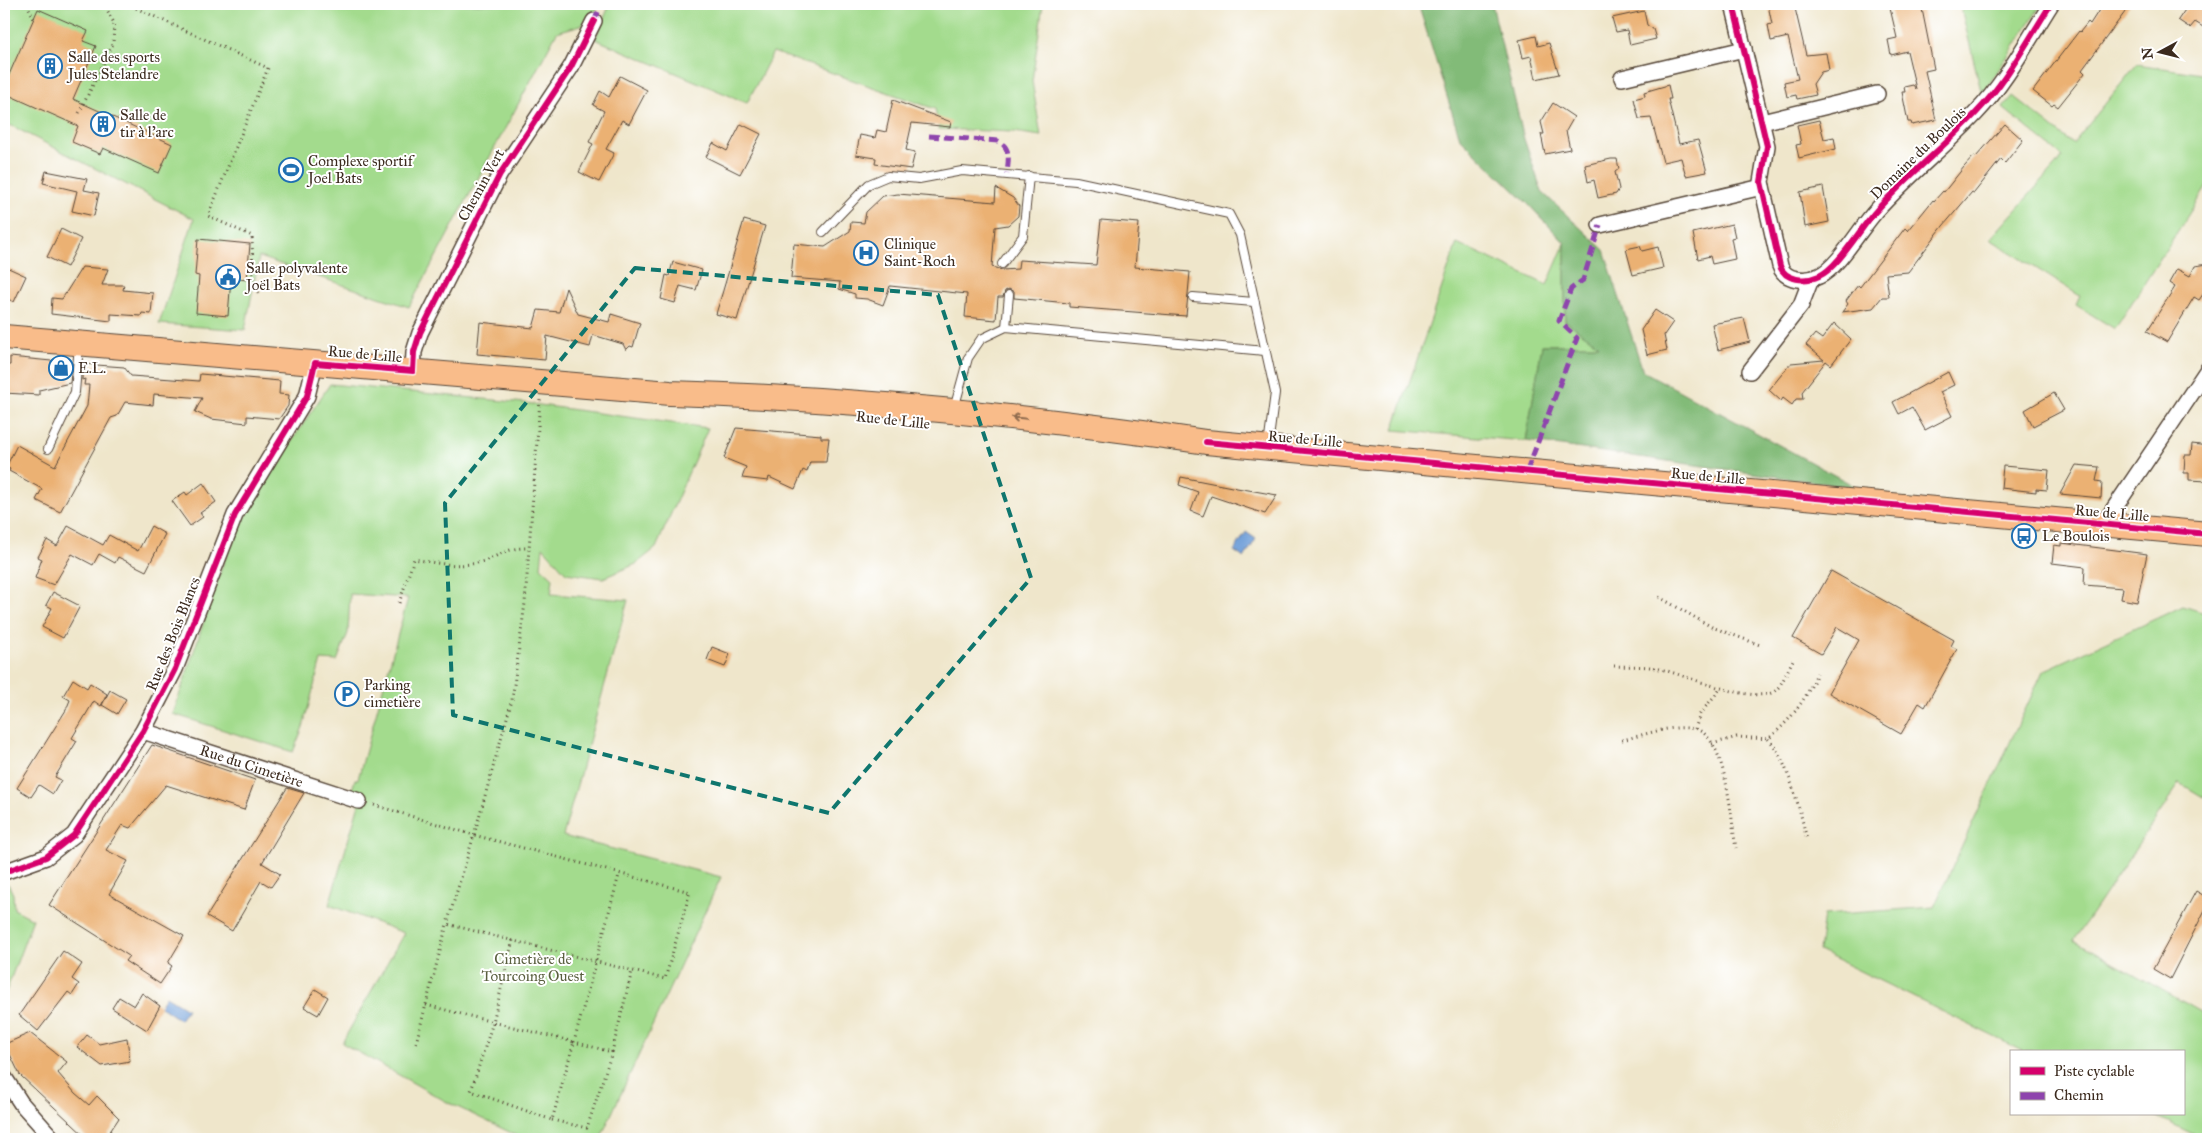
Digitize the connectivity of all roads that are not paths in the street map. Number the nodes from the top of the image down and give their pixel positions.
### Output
1 (1733, 4) edge
2 (2051, 4) edge
3 (594, 20) dead end
4 (1744, 49) junction
5 (1622, 78) dead end
6 (1877, 94) dead end
7 (1762, 122) junction
8 (1028, 176) junction
9 (1762, 187) junction
10 (1600, 226) dead end
11 (823, 232) dead end
12 (1002, 264) dead end
13 (1811, 279) junction
14 (1010, 295) dead end
15 (1193, 297) dead end
16 (1254, 302) junction
17 (1006, 327) junction
18 (4, 337) edge
19 (79, 344) junction
20 (1265, 351) junction
21 (315, 363) junction
22 (2208, 369) edge
23 (413, 371) junction
24 (1750, 372) dead end
25 (670, 393) junction
26 (954, 411) junction
27 (908, 422) junction
28 (1206, 442) junction
29 (1268, 448) junction
30 (48, 450) dead end
31 (2103, 524) junction
32 (2208, 534) edge
33 (143, 731) junction
34 (359, 801) road end
35 (4, 872) edge
36 (4, 1077) edge
37 (53, 1139) edge

1 - 4 street
2 - 13 street, Domaine du Boulois
3 - 23 street, Chemin Vert
4 - 5 street
4 - 7 street
6 - 7 street
7 - 9 street
8 - 11 lane
8 - 12 lane
8 - 16 lane
9 - 10 street
9 - 13 street
13 - 24 street
14 - 17 lane
15 - 16 lane
16 - 20 lane
17 - 20 lane
17 - 26 lane
18 - 19 main road, Rue de Lille
19 - 21 main road, Rue de Lille
19 - 30 lane
20 - 29 lane
21 - 23 main road, Rue de Lille
21 - 33 street, Rue des Bois Blancs
22 - 31 street
23 - 25 main road, Rue de Lille
25 - 26 main road, Rue de Lille
25 - 27 main road, Rue de Lille
26 - 27 lane
28 -> 26 main road, Rue de Lille
27 - 28 main road, Rue de Lille
28 - 29 main road, Rue de Lille
29 - 31 main road, Rue de Lille
31 - 32 main road, Rue de Lille
33 - 34 street, Rue du Cimetière
33 - 35 street, Rue des Bois Blancs
36 - 37 street

